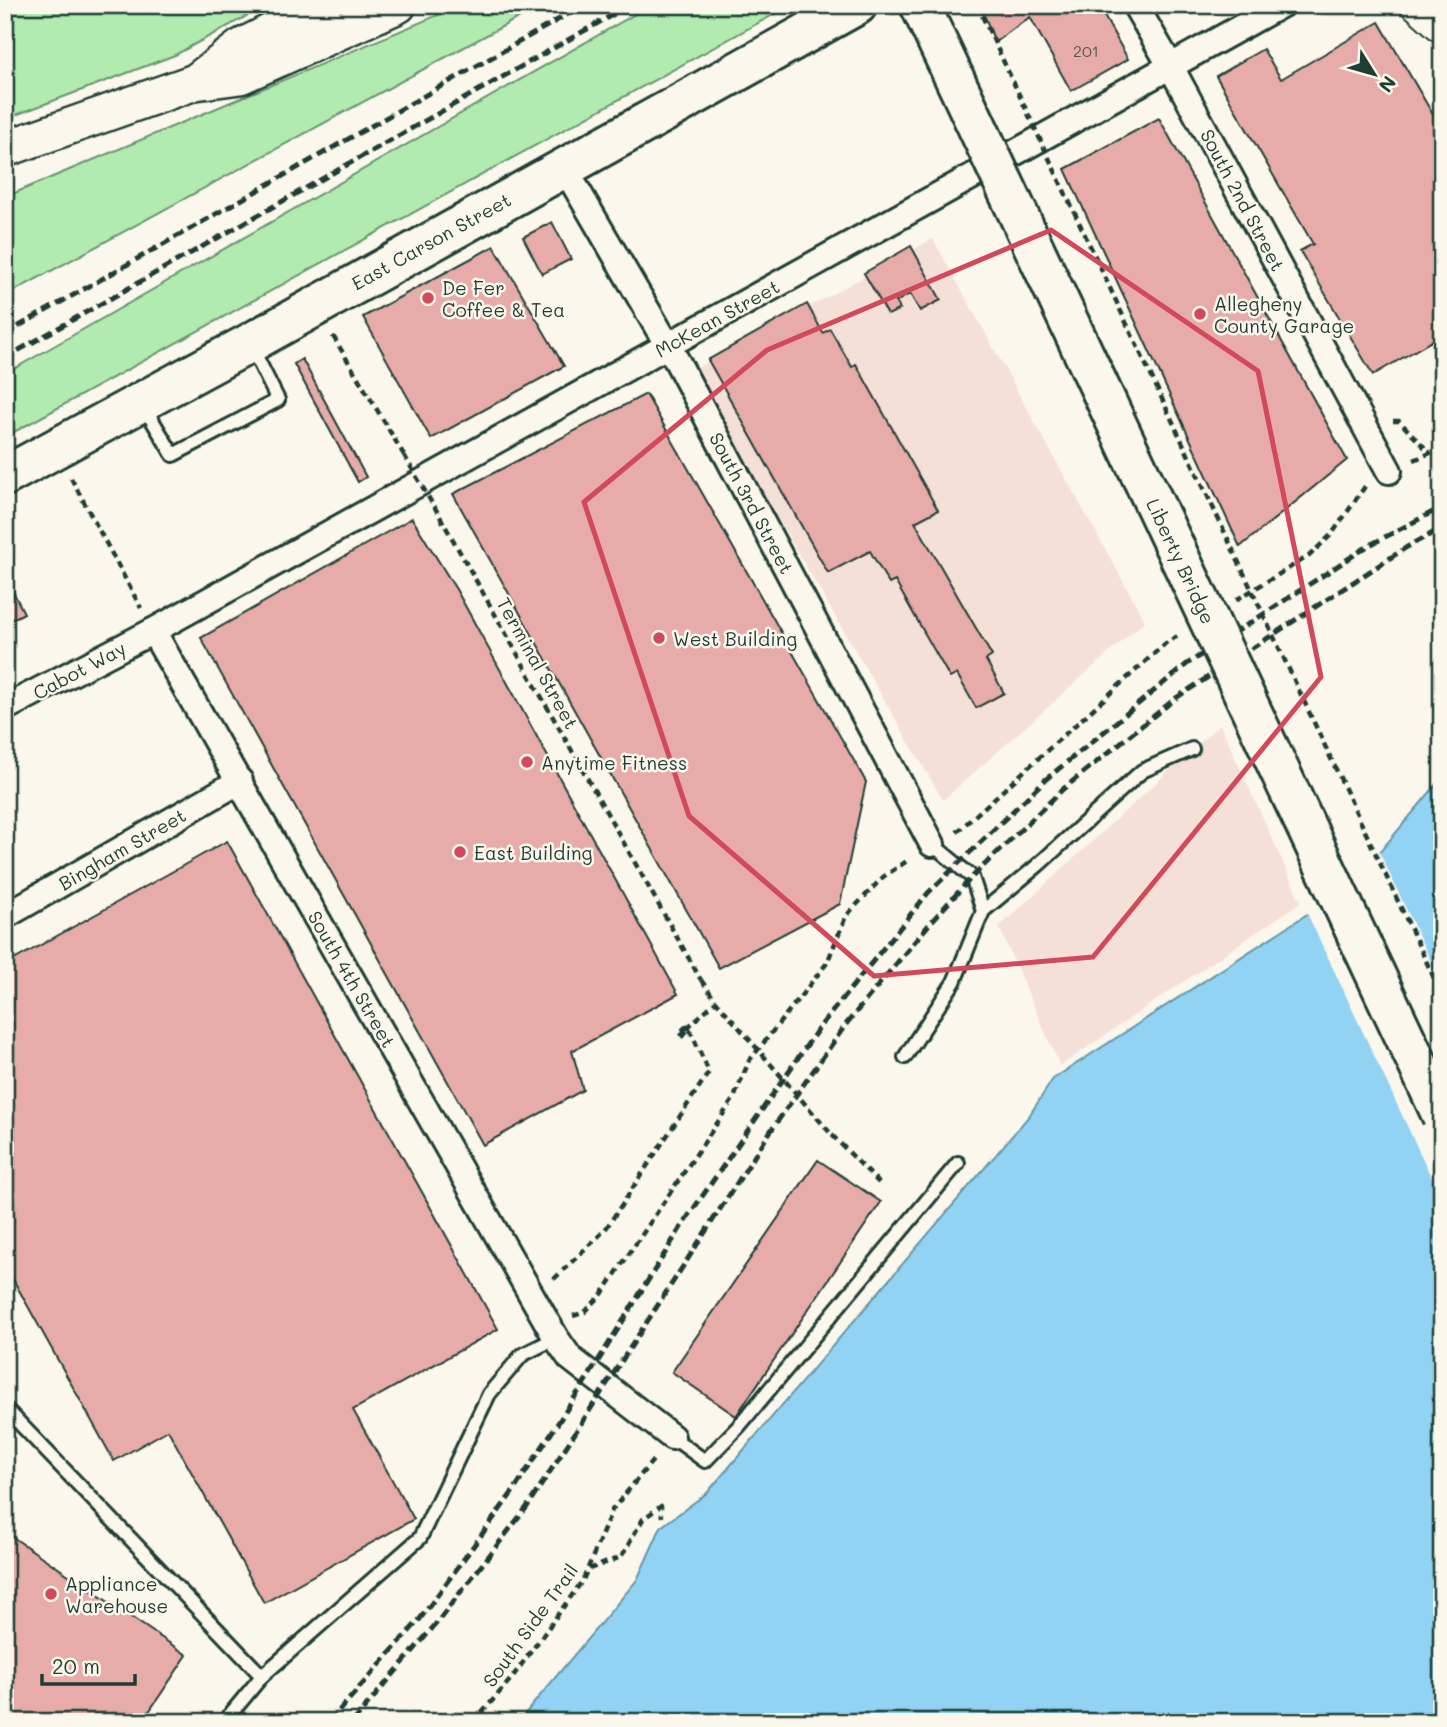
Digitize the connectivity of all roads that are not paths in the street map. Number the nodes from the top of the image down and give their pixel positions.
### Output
1 (324, 5) edge
2 (398, 5) edge
3 (857, 5) edge
4 (920, 5) edge
5 (1135, 5) edge
6 (1281, 5) edge
7 (1171, 67) junction
8 (195, 82) junction
9 (5, 149) edge
10 (564, 167) junction
11 (250, 343) junction
12 (667, 346) junction
13 (141, 401) junction
14 (1389, 471) road end
15 (5, 476) edge
16 (153, 631) junction
17 (5, 708) edge
18 (1192, 749) dead end
19 (240, 781) junction
20 (932, 844) joint
21 (983, 911) junction
22 (5, 916) edge
23 (905, 1057) dead end
24 (1442, 1116) edge
25 (958, 1163) dead end
26 (556, 1338) junction
27 (5, 1408) edge
28 (672, 1437) joint
29 (262, 1676) junction
30 (224, 1722) edge

1 - 8 main road
2 - 8 main road
3 - 10 main road, East Carson Street
4 - 24 main road, Liberty Bridge, bridge
5 - 7 street, South 2nd Street
6 - 7 street, McKean Street
7 - 12 street, McKean Street
7 - 14 street, South 2nd Street
8 - 9 main road
10 - 11 main road, East Carson Street
10 - 12 street, South 3rd Street
11 - 13 main road, East Carson Street
11 - 13 lane
12 - 16 street, McKean Street
12 - 20 street, South 3rd Street
13 - 15 main road, East Carson Street
16 - 17 street, Cabot Way
16 - 19 street, South 4th Street
18 - 21 lane
19 - 22 street, Bingham Street
19 - 26 street, South 4th Street
20 - 21 lane
21 - 23 lane
25 - 28 lane, South 4th Street
26 - 28 street, South 4th Street
26 - 29 lane
27 - 29 lane
29 - 30 lane

